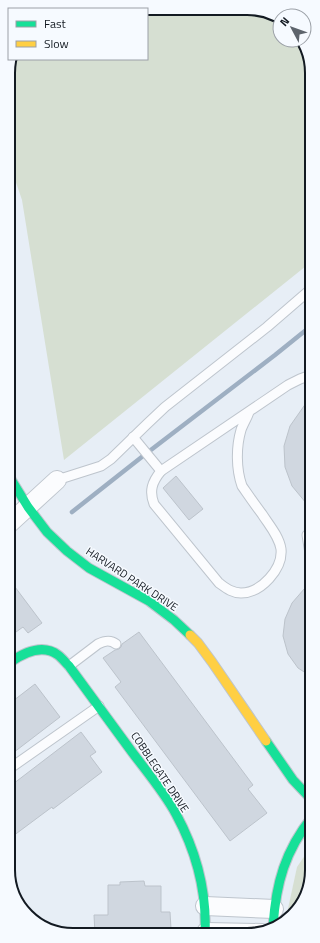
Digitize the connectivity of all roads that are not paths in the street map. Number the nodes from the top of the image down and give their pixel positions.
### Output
1 (305, 294) edge
2 (305, 377) edge
3 (249, 412) junction
4 (133, 437) junction
5 (161, 471) junction
6 (57, 480) joint
7 (15, 486) edge
8 (28, 507) junction
9 (15, 519) edge
10 (116, 644) dead end
11 (15, 658) edge
12 (69, 666) junction
13 (99, 706) junction
14 (15, 765) edge
15 (305, 793) edge
16 (305, 825) edge
17 (205, 906) junction
18 (274, 909) junction
19 (273, 921) edge
20 (205, 928) edge

1 - 4 lane
2 - 3 lane
3 - 5 lane
3 - 5 lane
4 - 5 lane
4 - 6 lane
6 - 8 street
7 - 8 street, HARVARD PARK DRIVE
8 - 9 street
8 - 15 street, HARVARD PARK DRIVE
10 - 12 lane
11 - 12 street, COBBLEGATE DRIVE
12 - 13 street, COBBLEGATE DRIVE
13 - 14 lane
13 - 17 street, COBBLEGATE DRIVE
16 - 18 street
17 - 18 street
17 - 20 street, COBBLEGATE DRIVE
18 - 19 street

